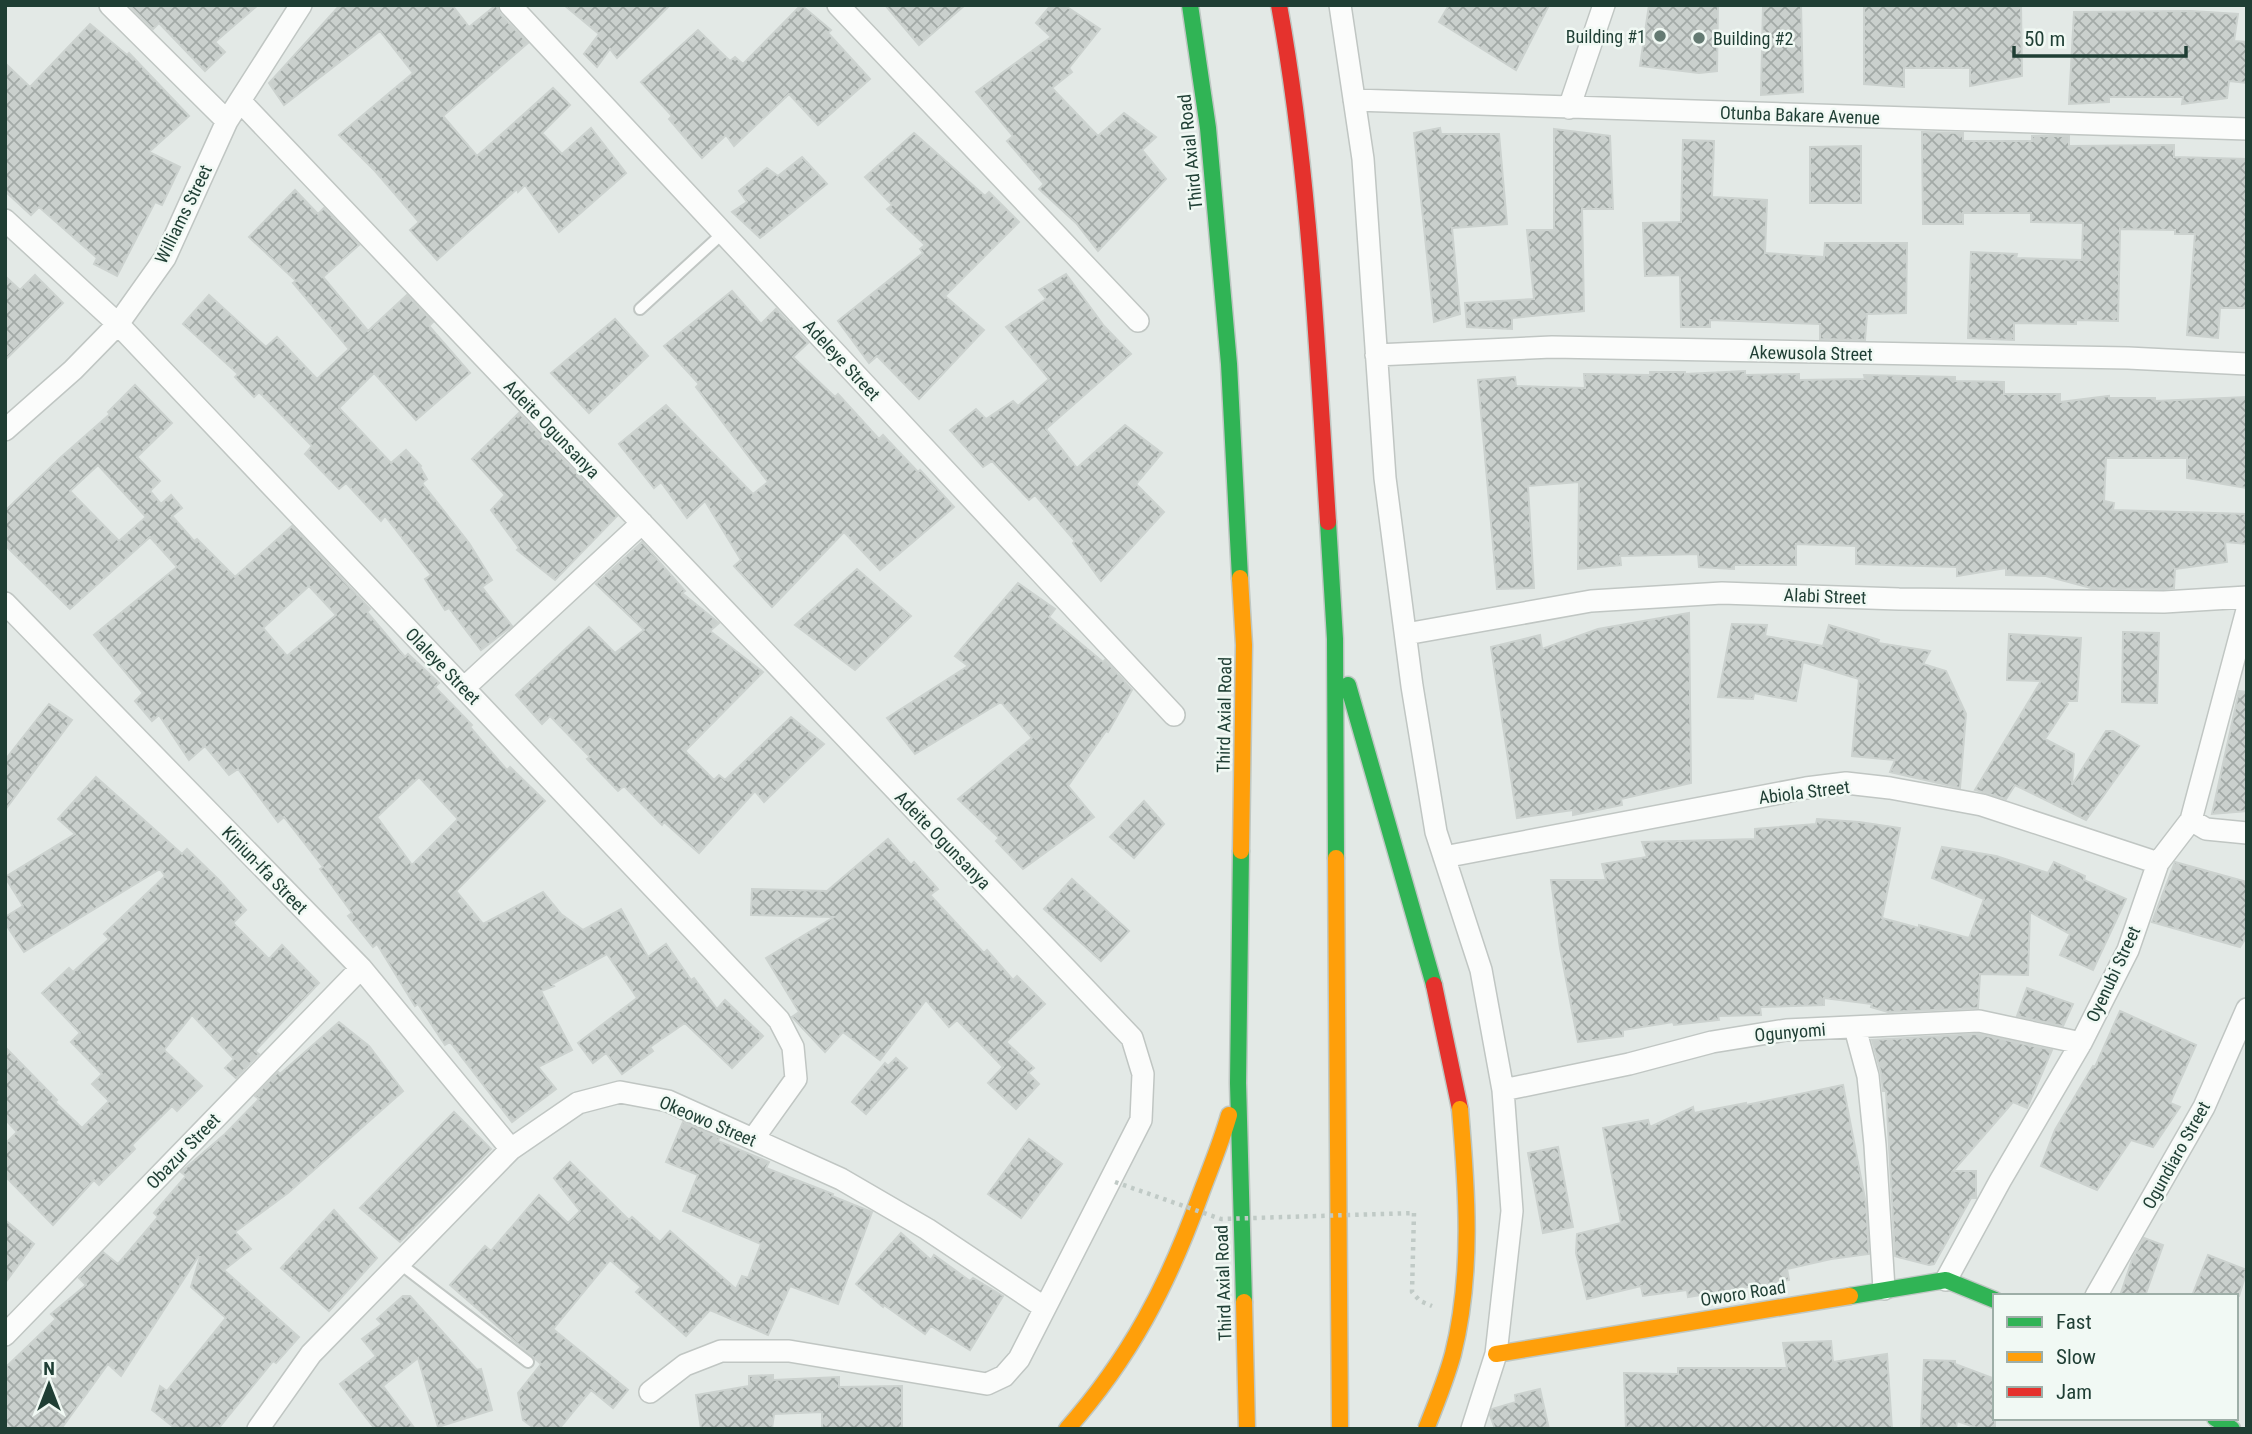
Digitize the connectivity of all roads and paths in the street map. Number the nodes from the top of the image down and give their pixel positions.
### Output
1 (110, 5) edge
2 (301, 5) edge
3 (510, 5) edge
4 (838, 5) edge
5 (1190, 5) edge
6 (1279, 5) edge
7 (1340, 5) edge
8 (1604, 5) edge
9 (1354, 100) junction
10 (240, 101) junction
11 (1569, 108) junction
12 (227, 121) junction
13 (2247, 129) edge
14 (5, 220) edge
15 (723, 233) junction
16 (640, 309) dead end
17 (1138, 321) dead end
18 (118, 324) junction
19 (1376, 355) junction
20 (2247, 364) edge
21 (5, 430) edge
22 (642, 523) junction
23 (2247, 597) edge
24 (5, 603) edge
25 (2247, 610) edge
26 (1406, 634) junction
27 (1335, 639) junction
28 (464, 688) junction
29 (1174, 715) dead end
30 (2191, 820) junction
31 (2247, 834) edge
32 (1444, 857) junction
33 (2158, 863) junction
34 (360, 968) junction
35 (2247, 1009) edge
36 (1855, 1028) junction
37 (2081, 1043) junction
38 (1238, 1083) junction
39 (1503, 1090) junction
40 (753, 1139) junction
41 (511, 1149) junction
42 (1115, 1182) dead end
43 (399, 1264) junction
44 (1946, 1280) junction
45 (1884, 1289) junction
46 (1412, 1292) dead end
47 (2097, 1294) edge
48 (1993, 1299) edge
49 (1045, 1308) junction
50 (5, 1335) edge
51 (1496, 1354) junction
52 (528, 1362) dead end
53 (650, 1392) dead end
54 (258, 1429) edge
55 (1067, 1429) edge
56 (1247, 1429) edge
57 (1340, 1429) edge
58 (1426, 1429) edge
59 (1472, 1429) edge

1 - 12 street
2 - 10 street, Williams Street
3 - 15 street, Adeleye Street
4 - 17 street
5 - 38 main road, Third Axial Road
6 - 27 main road
7 - 9 street
8 - 11 street
9 - 11 street, Otunba Bakare Avenue
9 - 19 street
10 - 12 street, Williams Street
10 - 22 street, Adeite Ogunsanya
11 - 13 street, Otunba Bakare Avenue
12 - 18 street, Williams Street
14 - 18 street, Olaleye Street
15 - 16 lane
15 - 29 street, Adeleye Street
18 - 21 street, Williams Street
18 - 28 street, Olaleye Street
19 - 20 street, Akewusola Street
19 - 26 street
22 - 28 street
22 - 49 street, Adeite Ogunsanya
23 - 26 street, Alabi Street
24 - 34 street, Kiniun-Ifa Street
25 - 30 street, Oyenubi Street
26 - 32 street
27 - 57 main road
27 - 58 main road, bridge
28 - 40 street, Olaleye Street
30 - 31 street
30 - 33 street, Oyenubi Street
32 - 33 street, Abiola Street
32 - 39 street
33 - 37 street, Oyenubi Street
34 - 41 street, Kiniun-Ifa Street
34 - 50 street, Obazur Street
35 - 47 street, Ogundiaro Street
36 - 37 street, Ogunyomi
36 - 39 street, Ogunyomi
36 - 45 street
37 - 44 street, Oyenubi Street
38 - 55 main road
38 - 56 main road, Third Axial Road
39 - 51 street
40 - 41 street, Okeowo Street
40 - 49 street, Okeowo Street
41 - 43 street, Okeowo Street
42 - 46 path, bridge
43 - 52 lane
43 - 54 street, Okeowo Street
44 - 45 main road, Oworo Road
44 - 48 main road
45 - 51 main road, Oworo Road
49 - 53 street, Adeite Ogunsanya
51 - 59 street

